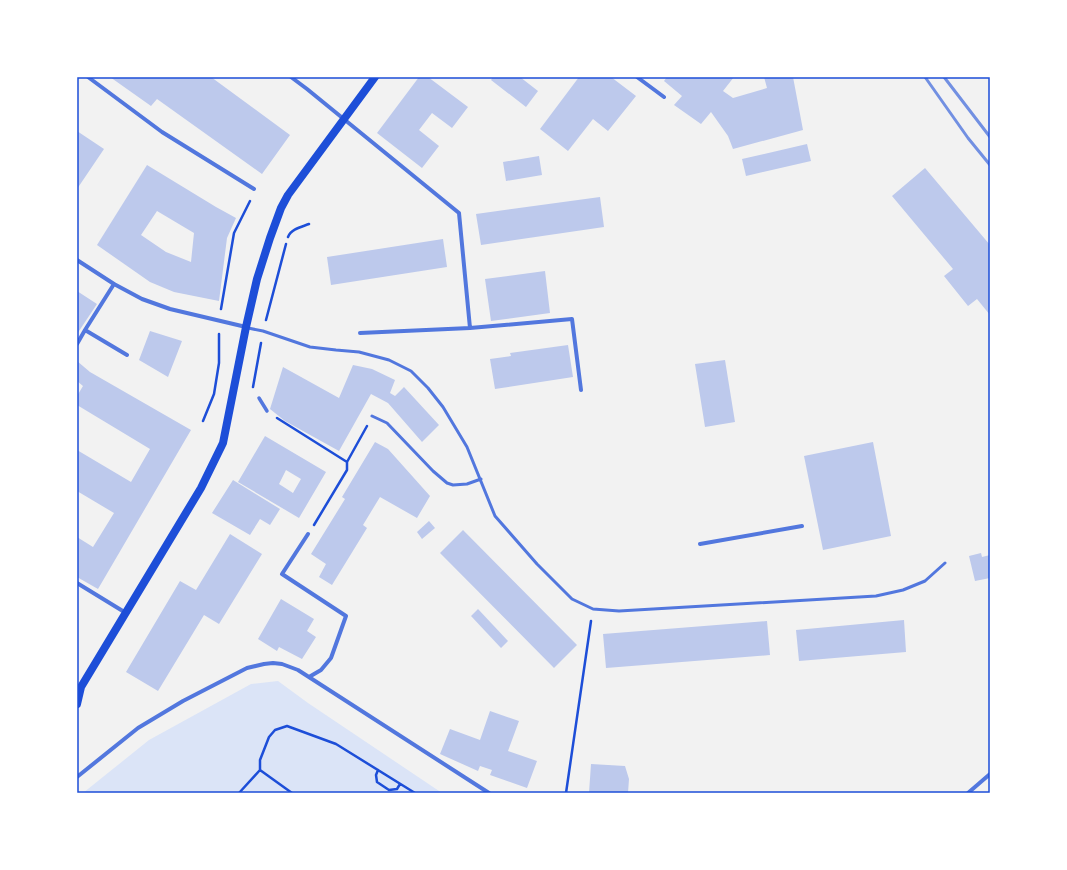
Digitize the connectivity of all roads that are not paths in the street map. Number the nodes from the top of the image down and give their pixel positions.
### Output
1 (88, 77) edge
2 (291, 77) edge
3 (375, 77) edge
4 (637, 77) edge
5 (664, 97) dead end
6 (343, 119) junction
7 (254, 189) dead end
8 (77, 260) edge
9 (114, 284) junction
10 (246, 327) junction
11 (470, 328) junction
12 (85, 330) junction
13 (360, 333) dead end
14 (77, 344) edge
15 (127, 355) dead end
16 (582, 390) dead end
17 (259, 398) dead end
18 (266, 411) road end
19 (372, 416) road end
20 (481, 479) junction
21 (802, 526) dead end
22 (308, 534) road end
23 (700, 544) dead end
24 (945, 563) dead end
25 (77, 583) edge
26 (126, 613) junction
27 (309, 677) junction
28 (79, 688) edge
29 (77, 704) edge
30 (990, 774) edge
31 (77, 777) edge
32 (489, 793) edge
33 (968, 793) edge

1 - 7 street
2 - 6 street
3 - 6 main road
4 - 5 street
6 - 10 main road
6 - 11 street
8 - 9 street
9 - 10 street
9 - 12 street
10 - 20 lane
10 - 26 main road
11 - 13 street
11 - 16 street
12 - 14 street
12 - 15 street
17 - 18 street
19 - 20 lane
20 - 24 lane
21 - 23 street
22 - 27 street
25 - 26 street
26 - 28 main road
27 - 31 street
27 - 32 street
28 - 29 main road
30 - 33 street

